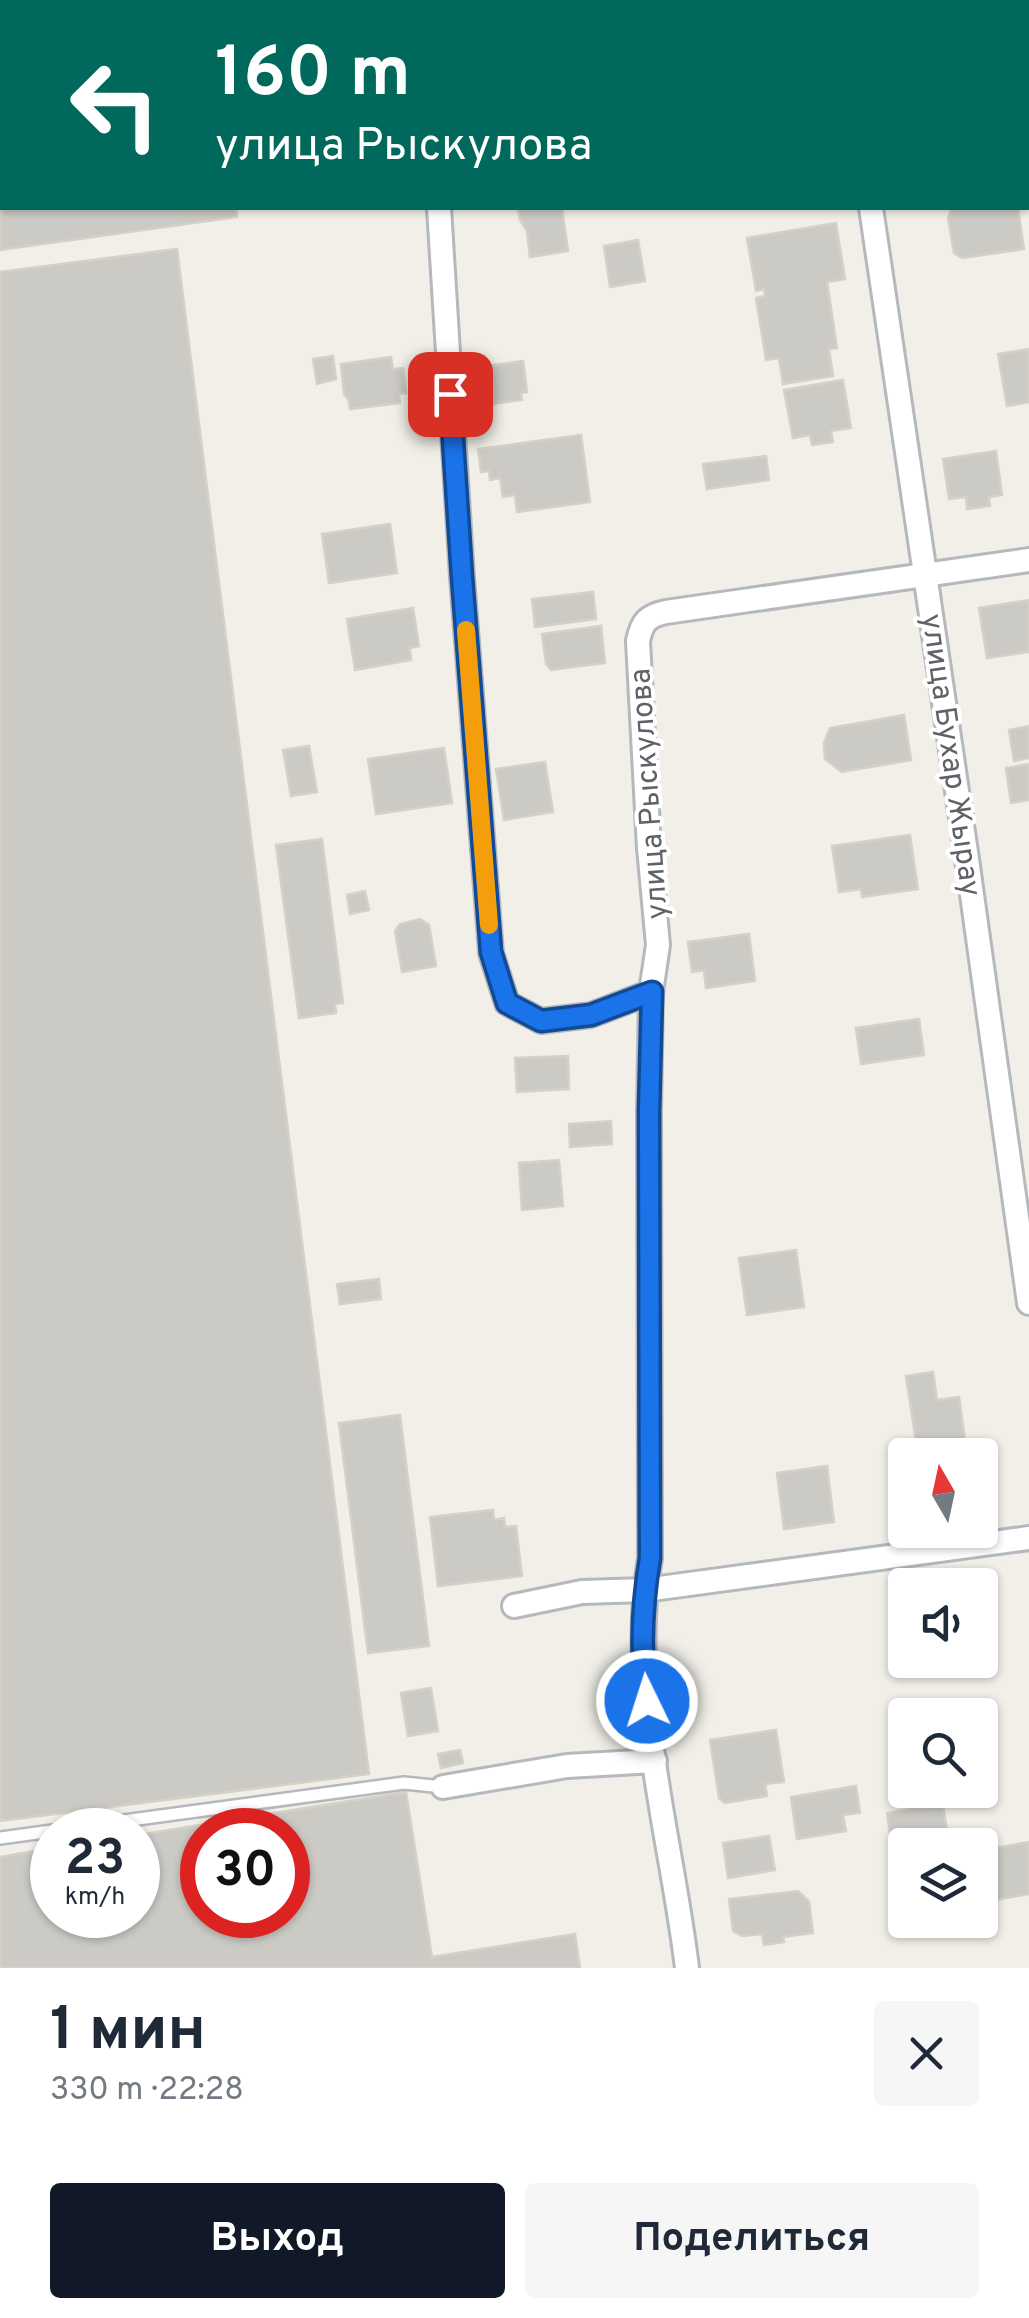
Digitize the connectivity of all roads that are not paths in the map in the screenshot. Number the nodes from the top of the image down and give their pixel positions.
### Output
1 (439, 210) edge
2 (871, 210) edge
3 (1029, 560) edge
4 (925, 574) junction
5 (652, 992) junction
6 (1029, 1302) edge
7 (1029, 1538) edge
8 (644, 1590) junction
9 (514, 1606) dead end
10 (655, 1761) junction
11 (443, 1787) joint
12 (160, 1816) edge
13 (30, 1834) edge
14 (0, 1838) edge
15 (688, 1968) edge

1 - 5 street
2 - 4 street, улица Бухар Жырау
3 - 4 street
4 - 5 street, улица Рыскулова
4 - 6 street, улица Бухар Жырау
5 - 8 street, улица Рыскулова
7 - 8 street
8 - 9 street
8 - 10 street, улица Рыскулова
10 - 11 street
10 - 15 street, улица Рыскулова
11 - 12 lane
13 - 14 lane

